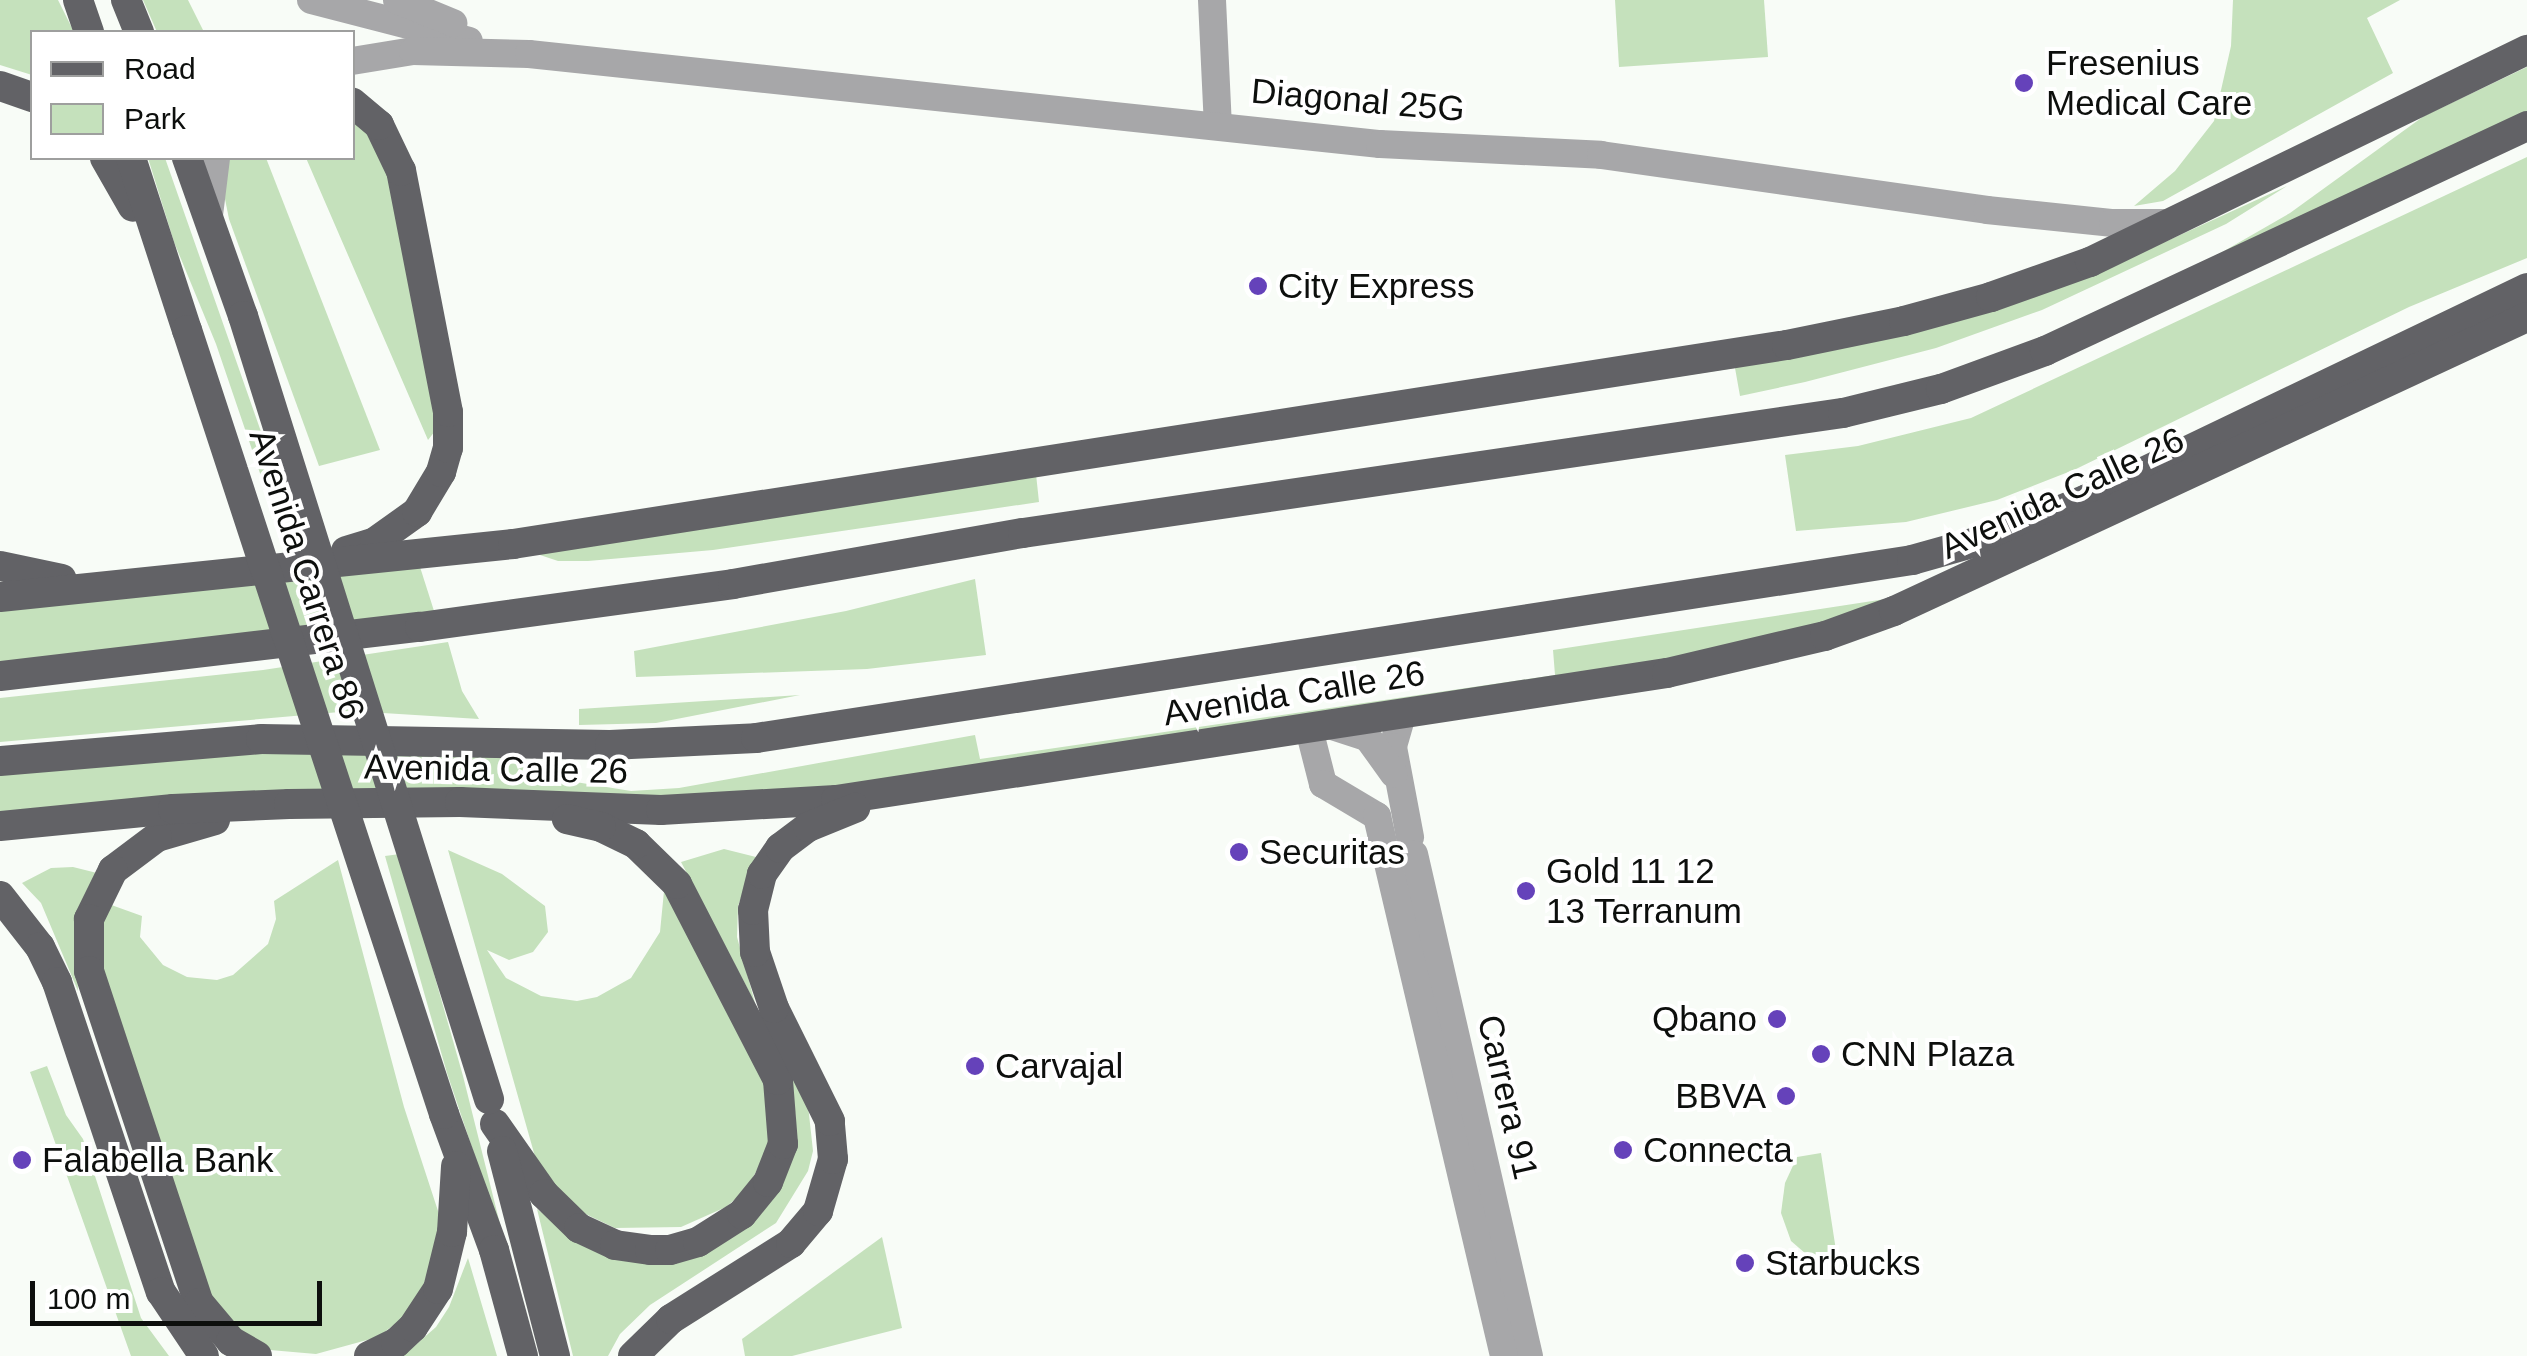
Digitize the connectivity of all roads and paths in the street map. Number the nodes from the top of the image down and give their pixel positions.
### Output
1 (78, 0) edge
2 (126, 0) edge
3 (311, 0) edge
4 (397, 0) edge
5 (1212, 0) edge
6 (88, 30) edge
7 (139, 30) edge
8 (2527, 50) edge
9 (529, 54) junction
10 (355, 61) edge
11 (0, 86) edge
12 (30, 95) edge
13 (355, 105) edge
14 (1218, 125) junction
15 (2527, 126) edge
16 (105, 160) edge
17 (132, 160) edge
18 (188, 160) edge
19 (216, 160) edge
20 (209, 216) junction
21 (2179, 222) junction
22 (167, 269) junction
23 (2527, 288) edge
24 (2527, 317) edge
25 (0, 566) edge
26 (293, 566) junction
27 (125, 583) junction
28 (0, 596) edge
29 (0, 676) edge
30 (1402, 715) junction
31 (1321, 727) junction
32 (0, 761) edge
33 (1398, 780) junction
34 (904, 792) junction
35 (460, 802) junction
36 (289, 804) junction
37 (0, 826) edge
38 (1396, 837) junction
39 (0, 896) edge
40 (492, 1112) junction
41 (457, 1152) junction
42 (204, 1356) edge
43 (257, 1356) edge
44 (368, 1356) edge
45 (523, 1356) edge
46 (555, 1356) edge
47 (633, 1356) edge
48 (1504, 1356) edge
49 (1529, 1356) edge

1 - 6 main road
2 - 7 main road
3 - 9 street, Diagonal 25G
4 - 9 street
5 - 14 street
8 - 21 main road
9 - 10 street, Diagonal 25G
9 - 14 street, Diagonal 25G
11 - 12 main road
13 - 26 main road
14 - 21 street, Diagonal 25G
15 - 29 main road
16 - 22 main road
17 - 22 main road, Avenida Carrera 86
18 - 20 main road, Avenida Carrera 86
19 - 20 street
20 - 40 main road, Avenida Carrera 86, bridge
21 - 26 main road
22 - 41 main road, Avenida Carrera 86, bridge
23 - 32 main road, Avenida Calle 26
24 - 30 main road, Avenida Calle 26
25 - 27 main road
26 - 27 main road
27 - 28 main road
30 - 31 main road, Avenida Calle 26
30 - 33 street, Carrera 91
31 - 33 street, Carrera 91
31 - 34 main road, Avenida Calle 26
31 - 38 street
33 - 38 street, Carrera 91
34 - 35 main road, Avenida Calle 26
34 - 47 main road
35 - 36 main road, Avenida Calle 26
35 - 40 main road
36 - 37 main road, Avenida Calle 26
36 - 43 main road
38 - 48 street, Carrera 91
38 - 49 street, Carrera 91
39 - 42 main road
40 - 46 main road, Avenida Carrera 86
41 - 44 main road
41 - 45 main road, Avenida Carrera 86

